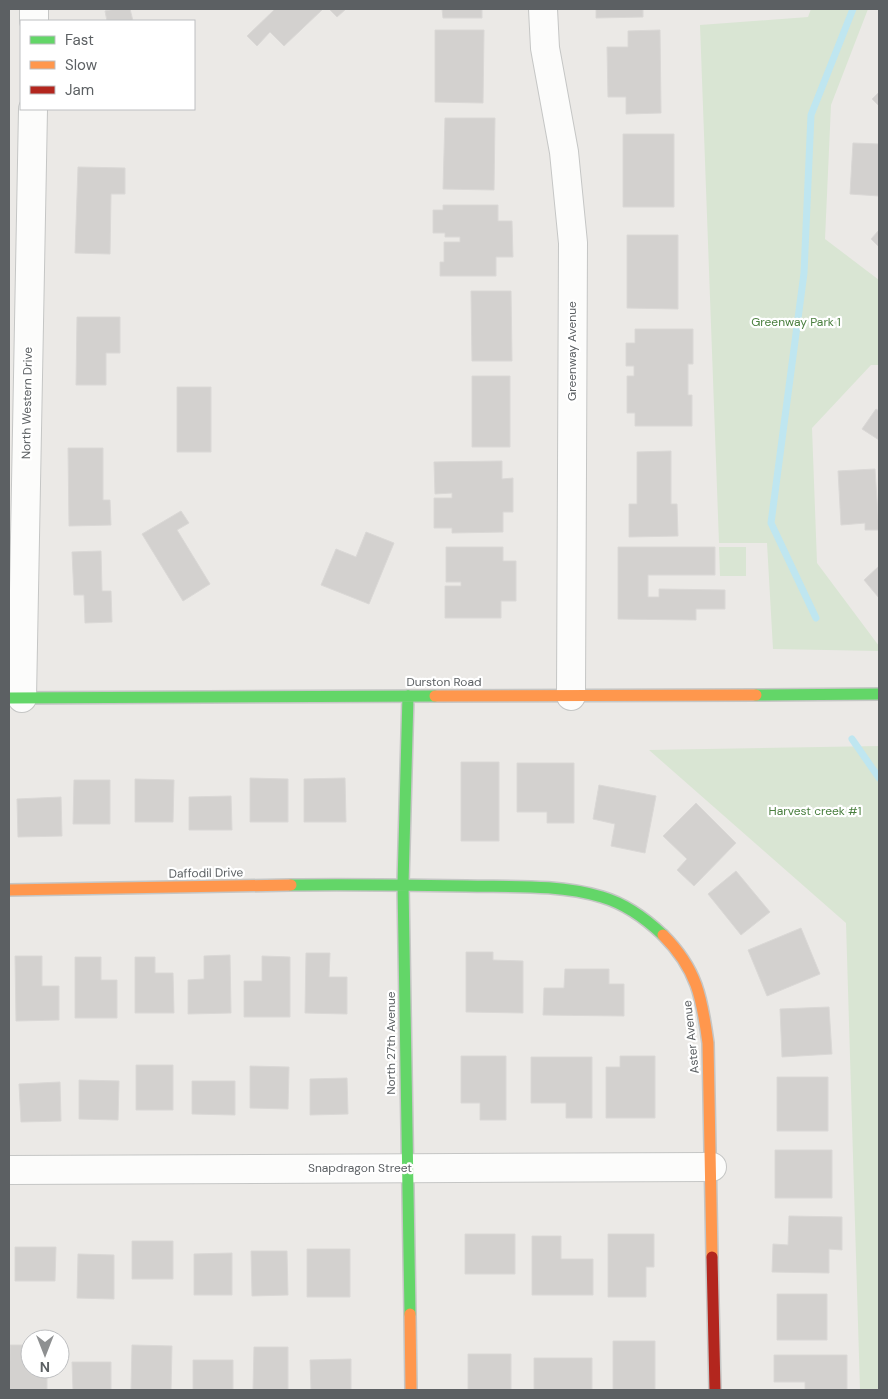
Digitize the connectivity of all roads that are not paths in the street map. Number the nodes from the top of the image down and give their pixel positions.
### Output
1 (543, 9) edge
2 (32, 110) edge
3 (879, 694) edge
4 (408, 696) junction
5 (571, 696) junction
6 (15, 698) edge
7 (403, 884) junction
8 (9, 890) edge
9 (712, 1167) junction
10 (406, 1168) junction
11 (9, 1170) edge
12 (411, 1390) edge
13 (715, 1390) edge

1 - 5 street, Greenway Avenue
2 - 6 street, North Western Drive
3 - 5 street, Durston Road
4 - 5 street, Durston Road
4 - 6 street, Durston Road
4 - 7 street, North 27th Avenue
7 - 8 street, Daffodil Drive
7 - 9 street, Aster Avenue
7 - 10 street, North 27th Avenue
9 - 10 street, Snapdragon Street
9 - 13 street, Aster Avenue
10 - 11 street, Snapdragon Street
10 - 12 street, North 27th Avenue

